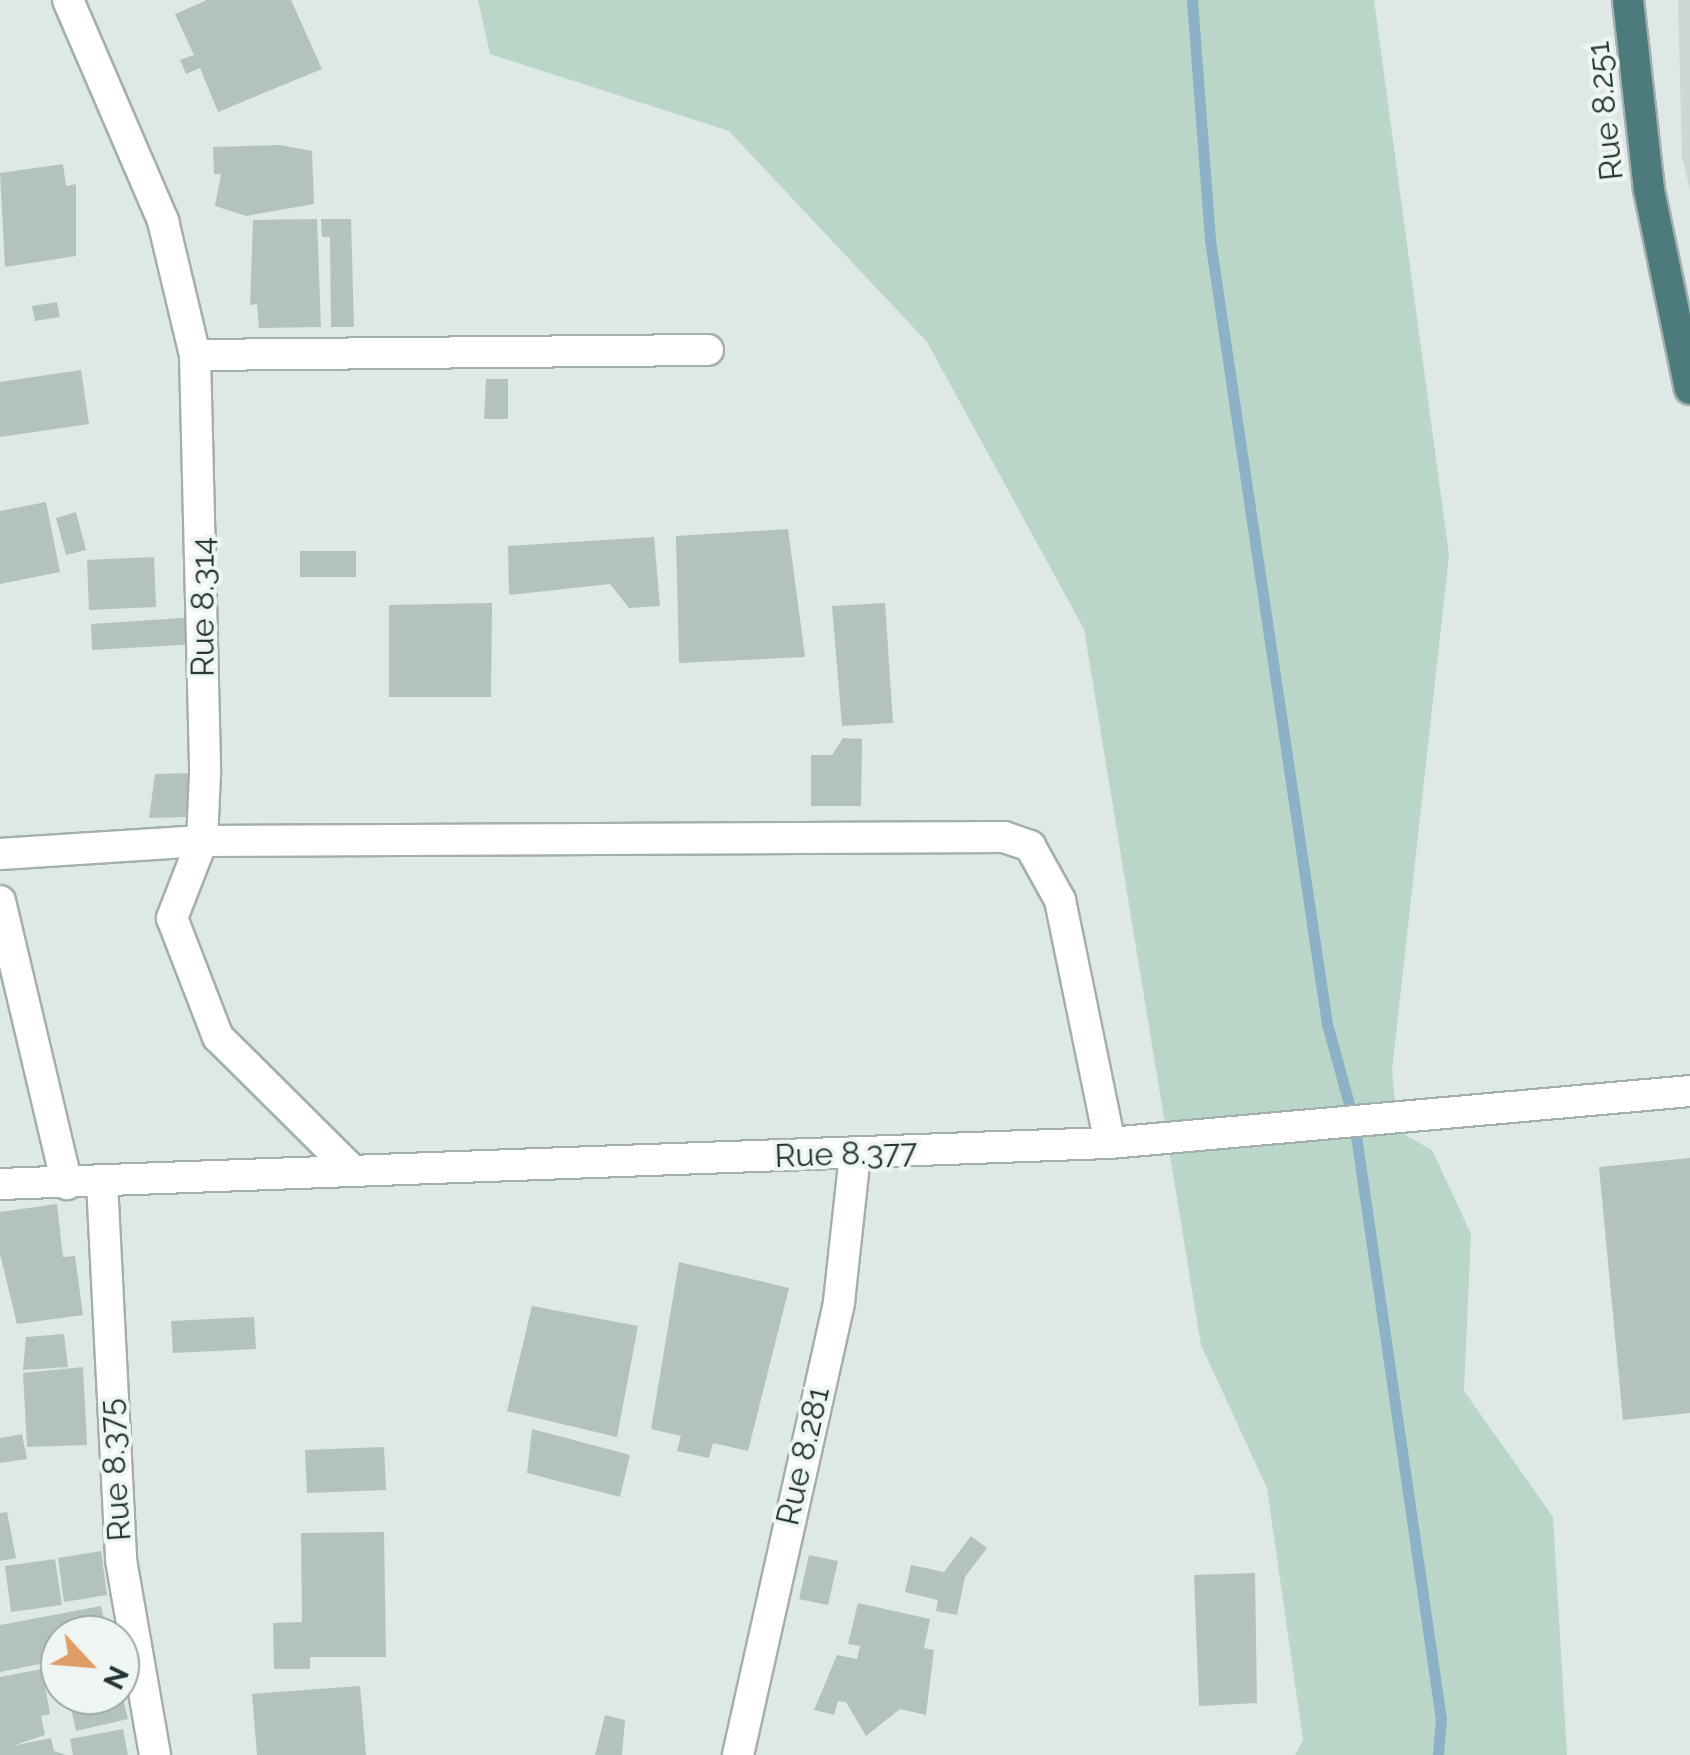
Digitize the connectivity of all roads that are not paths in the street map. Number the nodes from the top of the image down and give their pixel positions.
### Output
1 (68, 0) edge
2 (1628, 0) edge
3 (708, 350) dead end
4 (194, 356) junction
5 (1690, 390) edge
6 (202, 841) junction
7 (0, 854) edge
8 (0, 901) edge
9 (1690, 1090) edge
10 (1110, 1143) junction
11 (855, 1154) junction
12 (350, 1169) junction
13 (102, 1182) junction
14 (0, 1184) edge
15 (67, 1184) junction
16 (155, 1755) edge
17 (738, 1755) edge

1 - 4 street, Rue 8.314
2 - 5 highway, Rue 8.251
3 - 4 street
4 - 6 street, Rue 8.314
6 - 7 street
6 - 10 street
6 - 12 street, Rue 8.314
8 - 15 street
9 - 10 street, Rue 8.377
10 - 11 street, Rue 8.377
11 - 12 street, Rue 8.377
11 - 17 street, Rue 8.281
12 - 13 street, Rue 8.377
13 - 15 street, Rue 8.377
13 - 16 street, Rue 8.375
14 - 15 street, Rue 8.377

